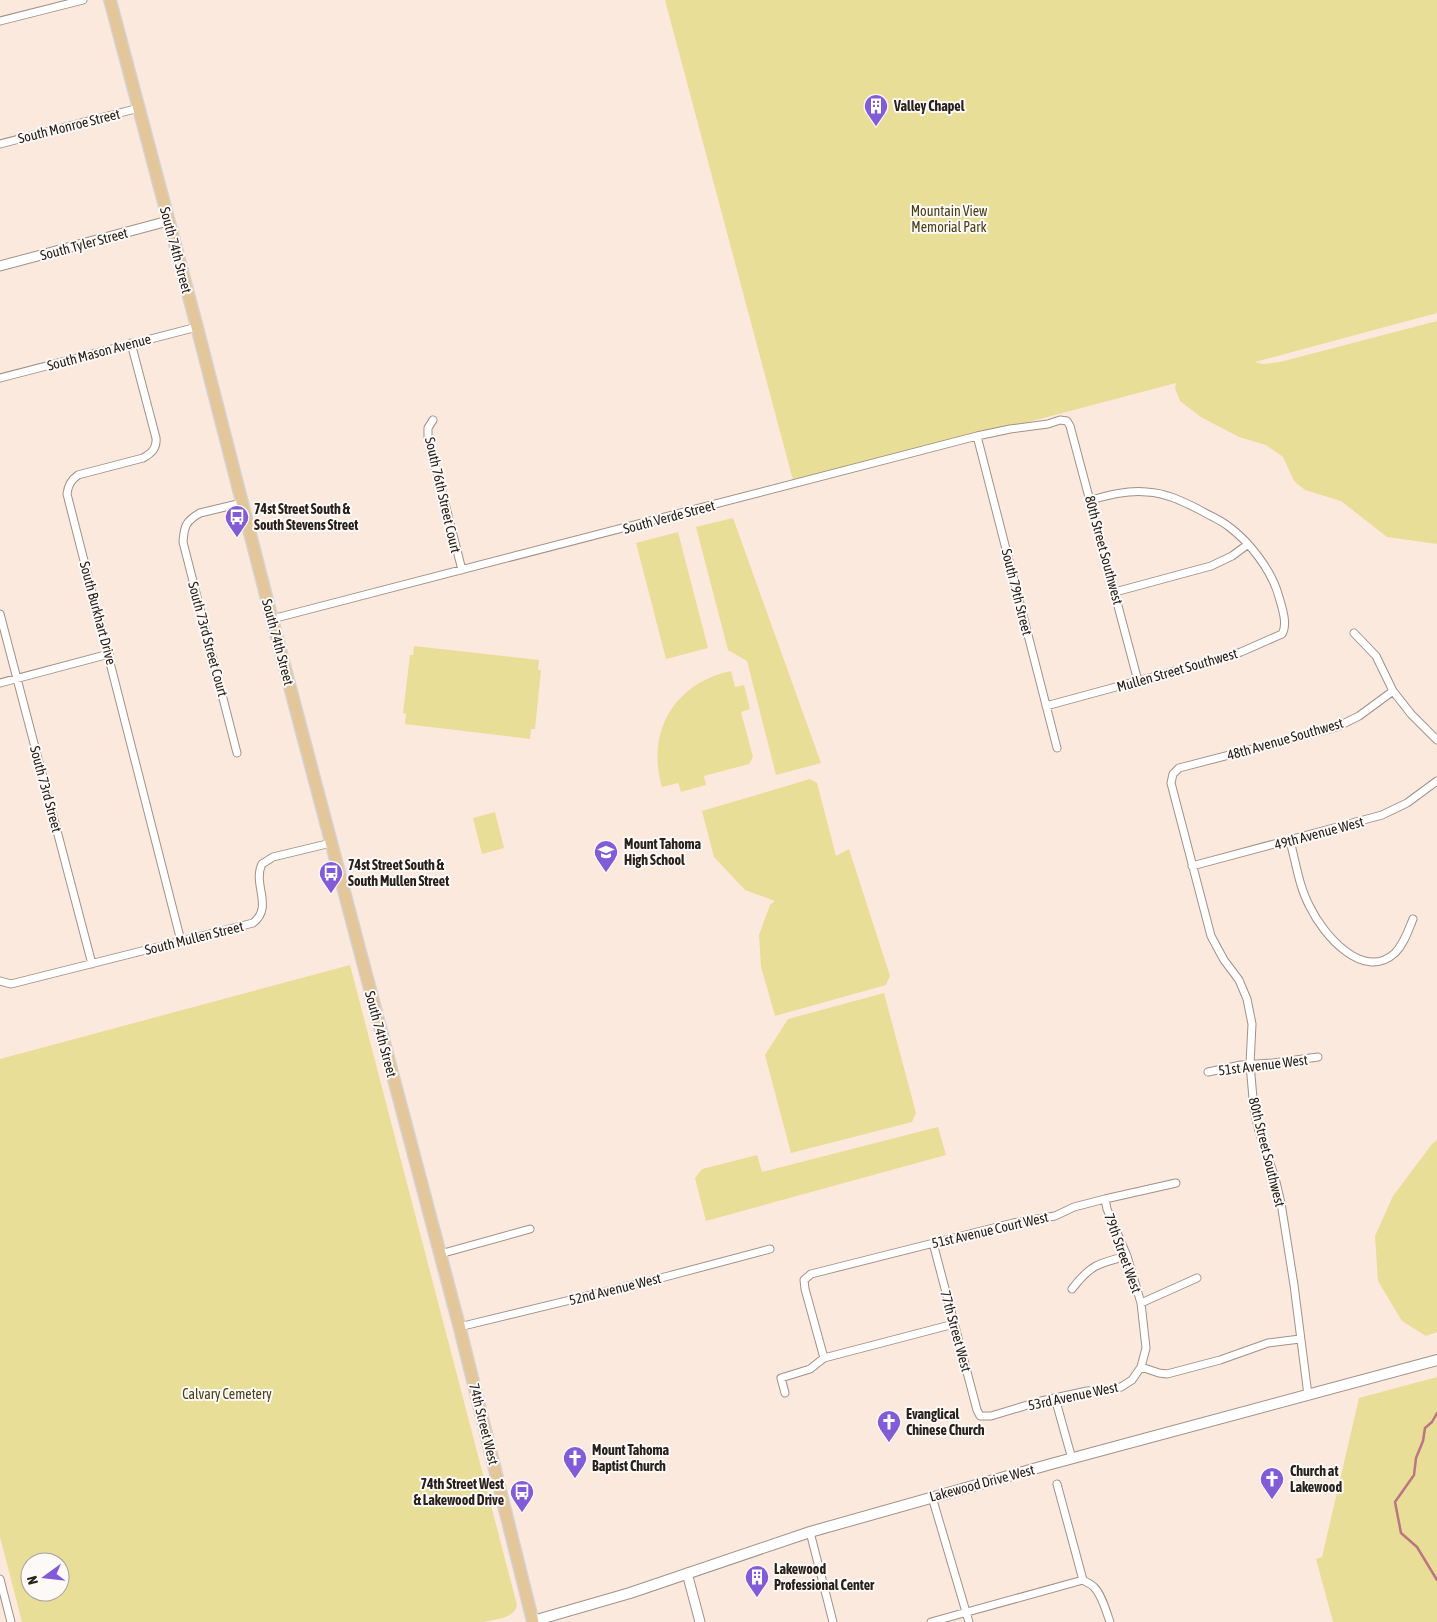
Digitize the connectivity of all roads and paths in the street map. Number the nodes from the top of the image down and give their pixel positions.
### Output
1 (83, 0) edge
2 (110, 0) edge
3 (0, 21) edge
4 (138, 108) junction
5 (0, 144) edge
6 (168, 222) junction
7 (0, 266) edge
8 (197, 327) junction
9 (131, 343) junction
10 (0, 378) edge
11 (433, 420) dead end
12 (1067, 421) joint
13 (977, 436) junction
14 (1091, 500) junction
15 (242, 503) junction
16 (1247, 545) junction
17 (462, 570) junction
18 (1115, 592) junction
19 (0, 614) edge
20 (272, 619) junction
21 (1354, 633) dead end
22 (109, 654) junction
23 (17, 678) junction
24 (1138, 681) junction
25 (0, 683) edge
26 (1393, 691) junction
27 (1046, 706) junction
28 (1437, 740) edge
29 (1057, 748) dead end
30 (238, 752) dead end
31 (1173, 774) joint
32 (1437, 781) edge
33 (1290, 841) junction
34 (331, 843) junction
35 (1192, 866) junction
36 (1413, 919) dead end
37 (181, 941) junction
38 (92, 964) junction
39 (1, 982) edge
40 (1318, 1057) dead end
41 (1250, 1064) junction
42 (1208, 1072) dead end
43 (1176, 1184) dead end
44 (1105, 1199) junction
45 (530, 1230) dead end
46 (933, 1243) junction
47 (770, 1249) dead end
48 (440, 1254) junction
49 (1127, 1256) junction
50 (1197, 1278) dead end
51 (448, 1284) joint
52 (1072, 1289) dead end
53 (1141, 1303) junction
54 (954, 1324) junction
55 (460, 1327) junction
56 (1300, 1339) junction
57 (824, 1358) junction
58 (1437, 1360) edge
59 (1141, 1367) junction
60 (786, 1394) dead end
61 (1308, 1395) junction
62 (1055, 1398) junction
63 (982, 1416) joint
64 (1072, 1458) junction
65 (1057, 1484) dead end
66 (932, 1497) junction
67 (810, 1532) junction
68 (687, 1573) junction
69 (0, 1579) edge
70 (1083, 1580) junction
71 (965, 1612) junction
72 (11, 1622) edge
73 (533, 1622) edge
74 (700, 1622) edge
75 (833, 1622) edge
76 (930, 1622) edge
77 (969, 1622) edge
78 (1110, 1622) edge

1 - 3 street
2 - 4 main road, South 74th Street
4 - 5 street, South Monroe Street
4 - 6 main road, South 74th Street
6 - 7 street, South Tyler Street
6 - 8 main road, South 74th Street
8 - 9 street, South Mason Avenue
8 - 15 main road, South 74th Street
9 - 10 street, South Mason Avenue
9 - 22 street, South Burkhart Drive
11 - 17 street, South 76th Street Court
12 - 13 street, South Verde Street
12 - 14 street, 80th Street Southwest
13 - 17 street, South Verde Street
13 - 27 street, South 79th Street
14 - 16 street
14 - 18 street, 80th Street Southwest
15 - 20 main road, South 74th Street
15 - 30 street, South 73rd Street Court
16 - 18 street
16 - 24 street, Mullen Street Southwest
17 - 20 street, South Verde Street
18 - 24 street, 80th Street Southwest
19 - 23 street, South 73rd Street
20 - 34 main road, South 74th Street
21 - 26 street
22 - 23 street
22 - 37 street, South Burkhart Drive
23 - 25 street
23 - 38 street, South 73rd Street
24 - 27 street, Mullen Street Southwest
26 - 28 street
26 - 31 street, 48th Avenue Southwest
27 - 29 street, South 79th Street
31 - 35 street, 80th Street Southwest
32 - 33 street, 49th Avenue West
33 - 35 street, 49th Avenue West
33 - 36 street
34 - 37 street, South Mullen Street
34 - 48 main road, South 74th Street
35 - 41 street, 80th Street Southwest
37 - 38 street, South Mullen Street
38 - 39 street, South Mullen Street
40 - 41 street, 51st Avenue West
41 - 42 street, 51st Avenue West
41 - 56 street, 80th Street Southwest
43 - 44 street, 51st Avenue Court West
44 - 46 street, 51st Avenue Court West
44 - 49 street, 79th Street West
45 - 48 street
46 - 54 street, 77th Street West
46 - 57 street, 51st Avenue Court West
47 - 55 street, 52nd Avenue West
48 - 51 main road, South 74th Street
49 - 52 street
49 - 53 street, 79th Street West
50 - 53 street
51 - 55 main road, 74th Street West
53 - 59 street, 79th Street West
54 - 57 street
54 - 63 street, 77th Street West
55 - 73 main road, 74th Street West
56 - 59 street
56 - 61 street, 80th Street Southwest
57 - 60 street
58 - 61 main road, Lakewood Drive West
59 - 62 street, 53rd Avenue West
61 - 64 main road, Lakewood Drive West
62 - 63 street, 53rd Avenue West
62 - 64 street
64 - 66 main road, Lakewood Drive West
65 - 70 street
66 - 67 main road, Lakewood Drive West
66 - 71 street
67 - 68 main road, Lakewood Drive West
67 - 75 street
68 - 73 main road, Lakewood Drive West
68 - 74 street
69 - 72 street
70 - 71 street
70 - 78 street
71 - 76 street
71 - 77 street

